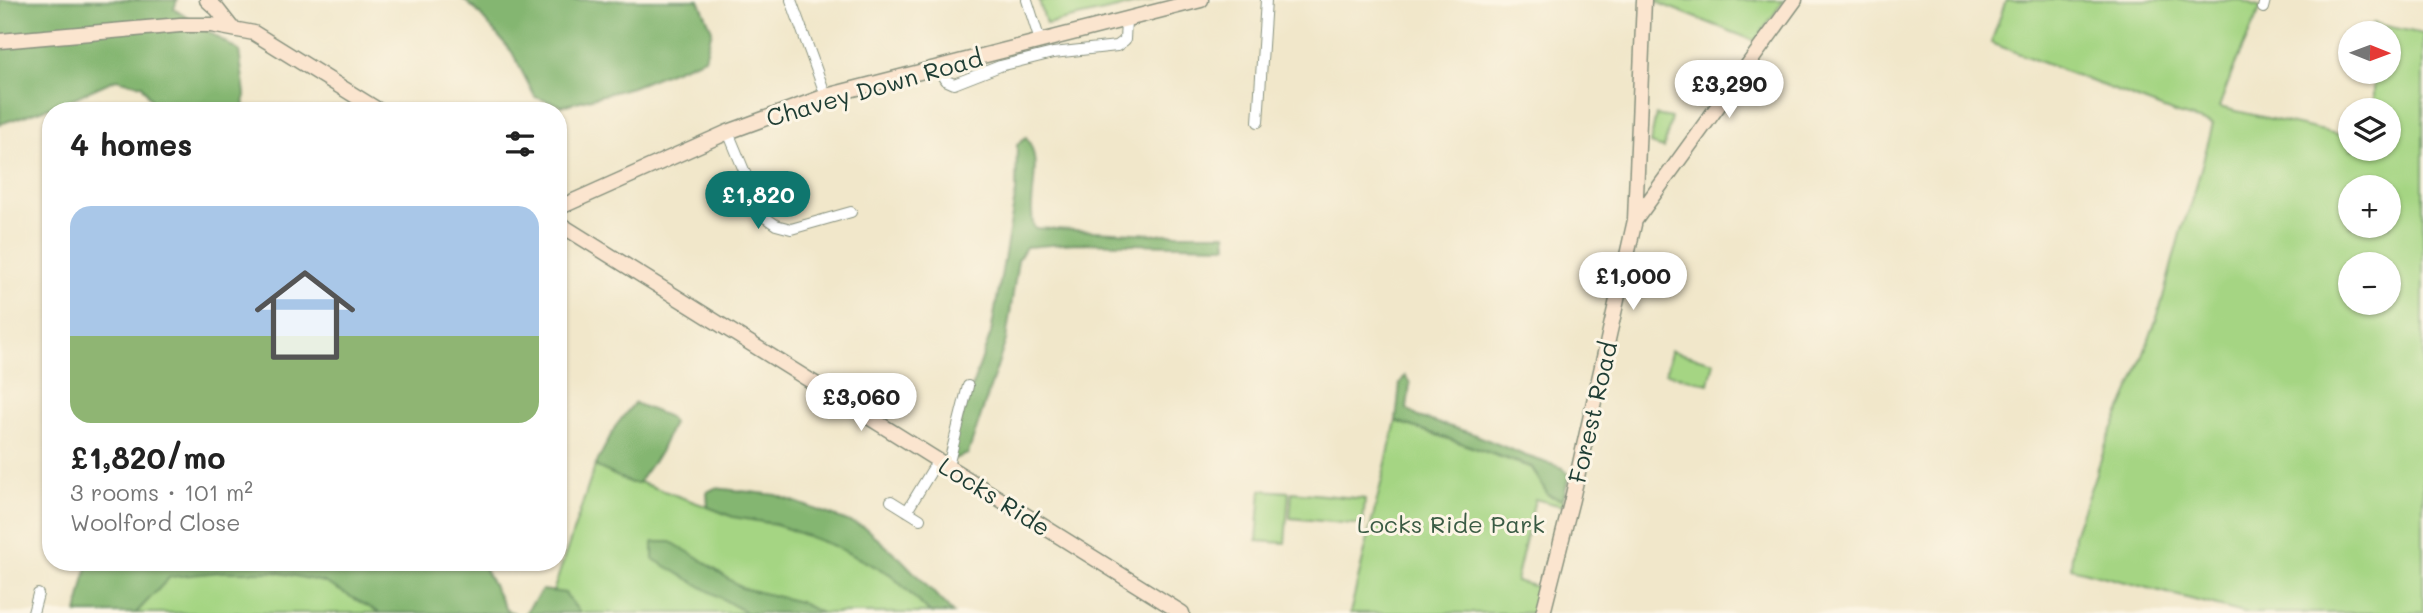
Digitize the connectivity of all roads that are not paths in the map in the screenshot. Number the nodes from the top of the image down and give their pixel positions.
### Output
1 (207, 0) edge
2 (791, 0) edge
3 (1027, 0) edge
4 (1201, 0) edge
5 (1266, 0) edge
6 (1644, 0) edge
7 (1795, 0) edge
8 (1126, 20) junction
9 (231, 27) junction
10 (0, 41) edge
11 (1040, 41) junction
12 (937, 67) junction
13 (826, 96) junction
14 (364, 102) edge
15 (1258, 122) dead end
16 (728, 132) junction
17 (567, 204) edge
18 (850, 212) dead end
19 (1635, 220) junction
20 (567, 229) edge
21 (968, 386) dead end
22 (943, 463) junction
23 (891, 501) dead end
24 (907, 511) junction
25 (920, 519) dead end
26 (38, 594) dead end
27 (33, 613) edge
28 (1182, 613) edge
29 (1543, 613) edge

1 - 9 main road
2 - 13 street
3 - 11 street
4 - 8 main road, Chavey Down Road
5 - 15 street
6 - 19 main road, Forest Road
7 - 19 main road
8 - 11 main road, Chavey Down Road
8 - 12 street
9 - 10 main road
9 - 14 main road
11 - 12 main road, Chavey Down Road
12 - 13 main road, Chavey Down Road
13 - 16 main road, Chavey Down Road
16 - 17 main road, Chavey Down Road
16 - 18 street
19 - 29 main road, Forest Road
20 - 22 main road, Locks Ride
21 - 22 street
22 - 24 street
22 - 28 main road, Locks Ride
23 - 24 street
24 - 25 street
26 - 27 street

